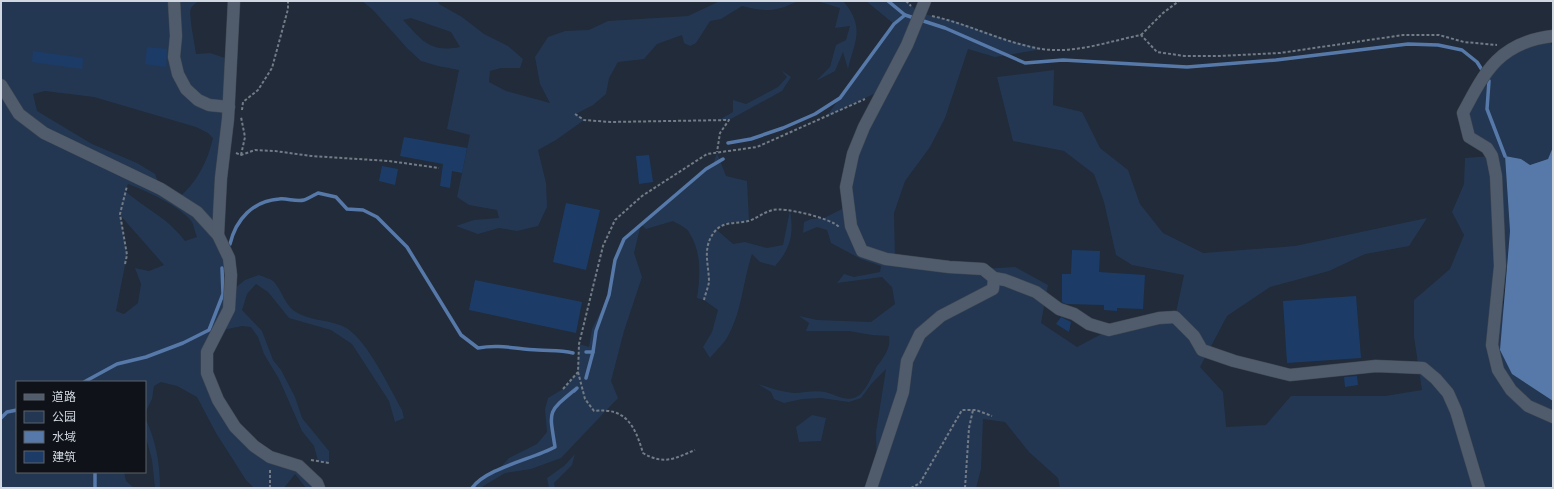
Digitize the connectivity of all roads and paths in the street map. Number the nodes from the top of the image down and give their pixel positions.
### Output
1 (174, 1) edge
2 (234, 1) edge
3 (288, 1) edge
4 (925, 1) edge
5 (1179, 1) edge
6 (919, 13) junction
7 (1141, 35) junction
8 (1553, 36) edge
9 (1514, 46) junction
10 (1, 85) edge
11 (868, 98) dead end
12 (229, 107) junction
13 (575, 114) dead end
14 (224, 151) junction
15 (717, 153) junction
16 (241, 155) junction
17 (438, 168) dead end
18 (131, 176) junction
19 (218, 234) junction
20 (857, 239) junction
21 (125, 264) dead end
22 (994, 278) junction
23 (704, 300) dead end
24 (578, 372) junction
25 (563, 389) dead end
26 (973, 410) junction
27 (992, 416) dead end
28 (1553, 418) edge
29 (695, 450) dead end
30 (270, 457) junction
31 (270, 488) edge
32 (319, 488) edge
33 (871, 488) edge
34 (912, 488) edge
35 (965, 488) edge
36 (1479, 488) edge

1 - 12 street
2 - 12 street
3 - 16 path
4 - 6 street
5 - 7 path
6 - 7 path
6 - 20 street
7 - 9 path
8 - 9 street
9 - 28 street
10 - 18 street
11 - 15 path
12 - 14 street
13 - 15 path
14 - 16 path
14 - 19 street
15 - 24 path
16 - 17 path
18 - 19 street
18 - 21 path
19 - 30 street
20 - 22 street
20 - 23 path
22 - 33 street
22 - 36 street
24 - 25 path
24 - 29 path
26 - 27 path
26 - 34 path
26 - 35 path
30 - 31 path
30 - 32 street

